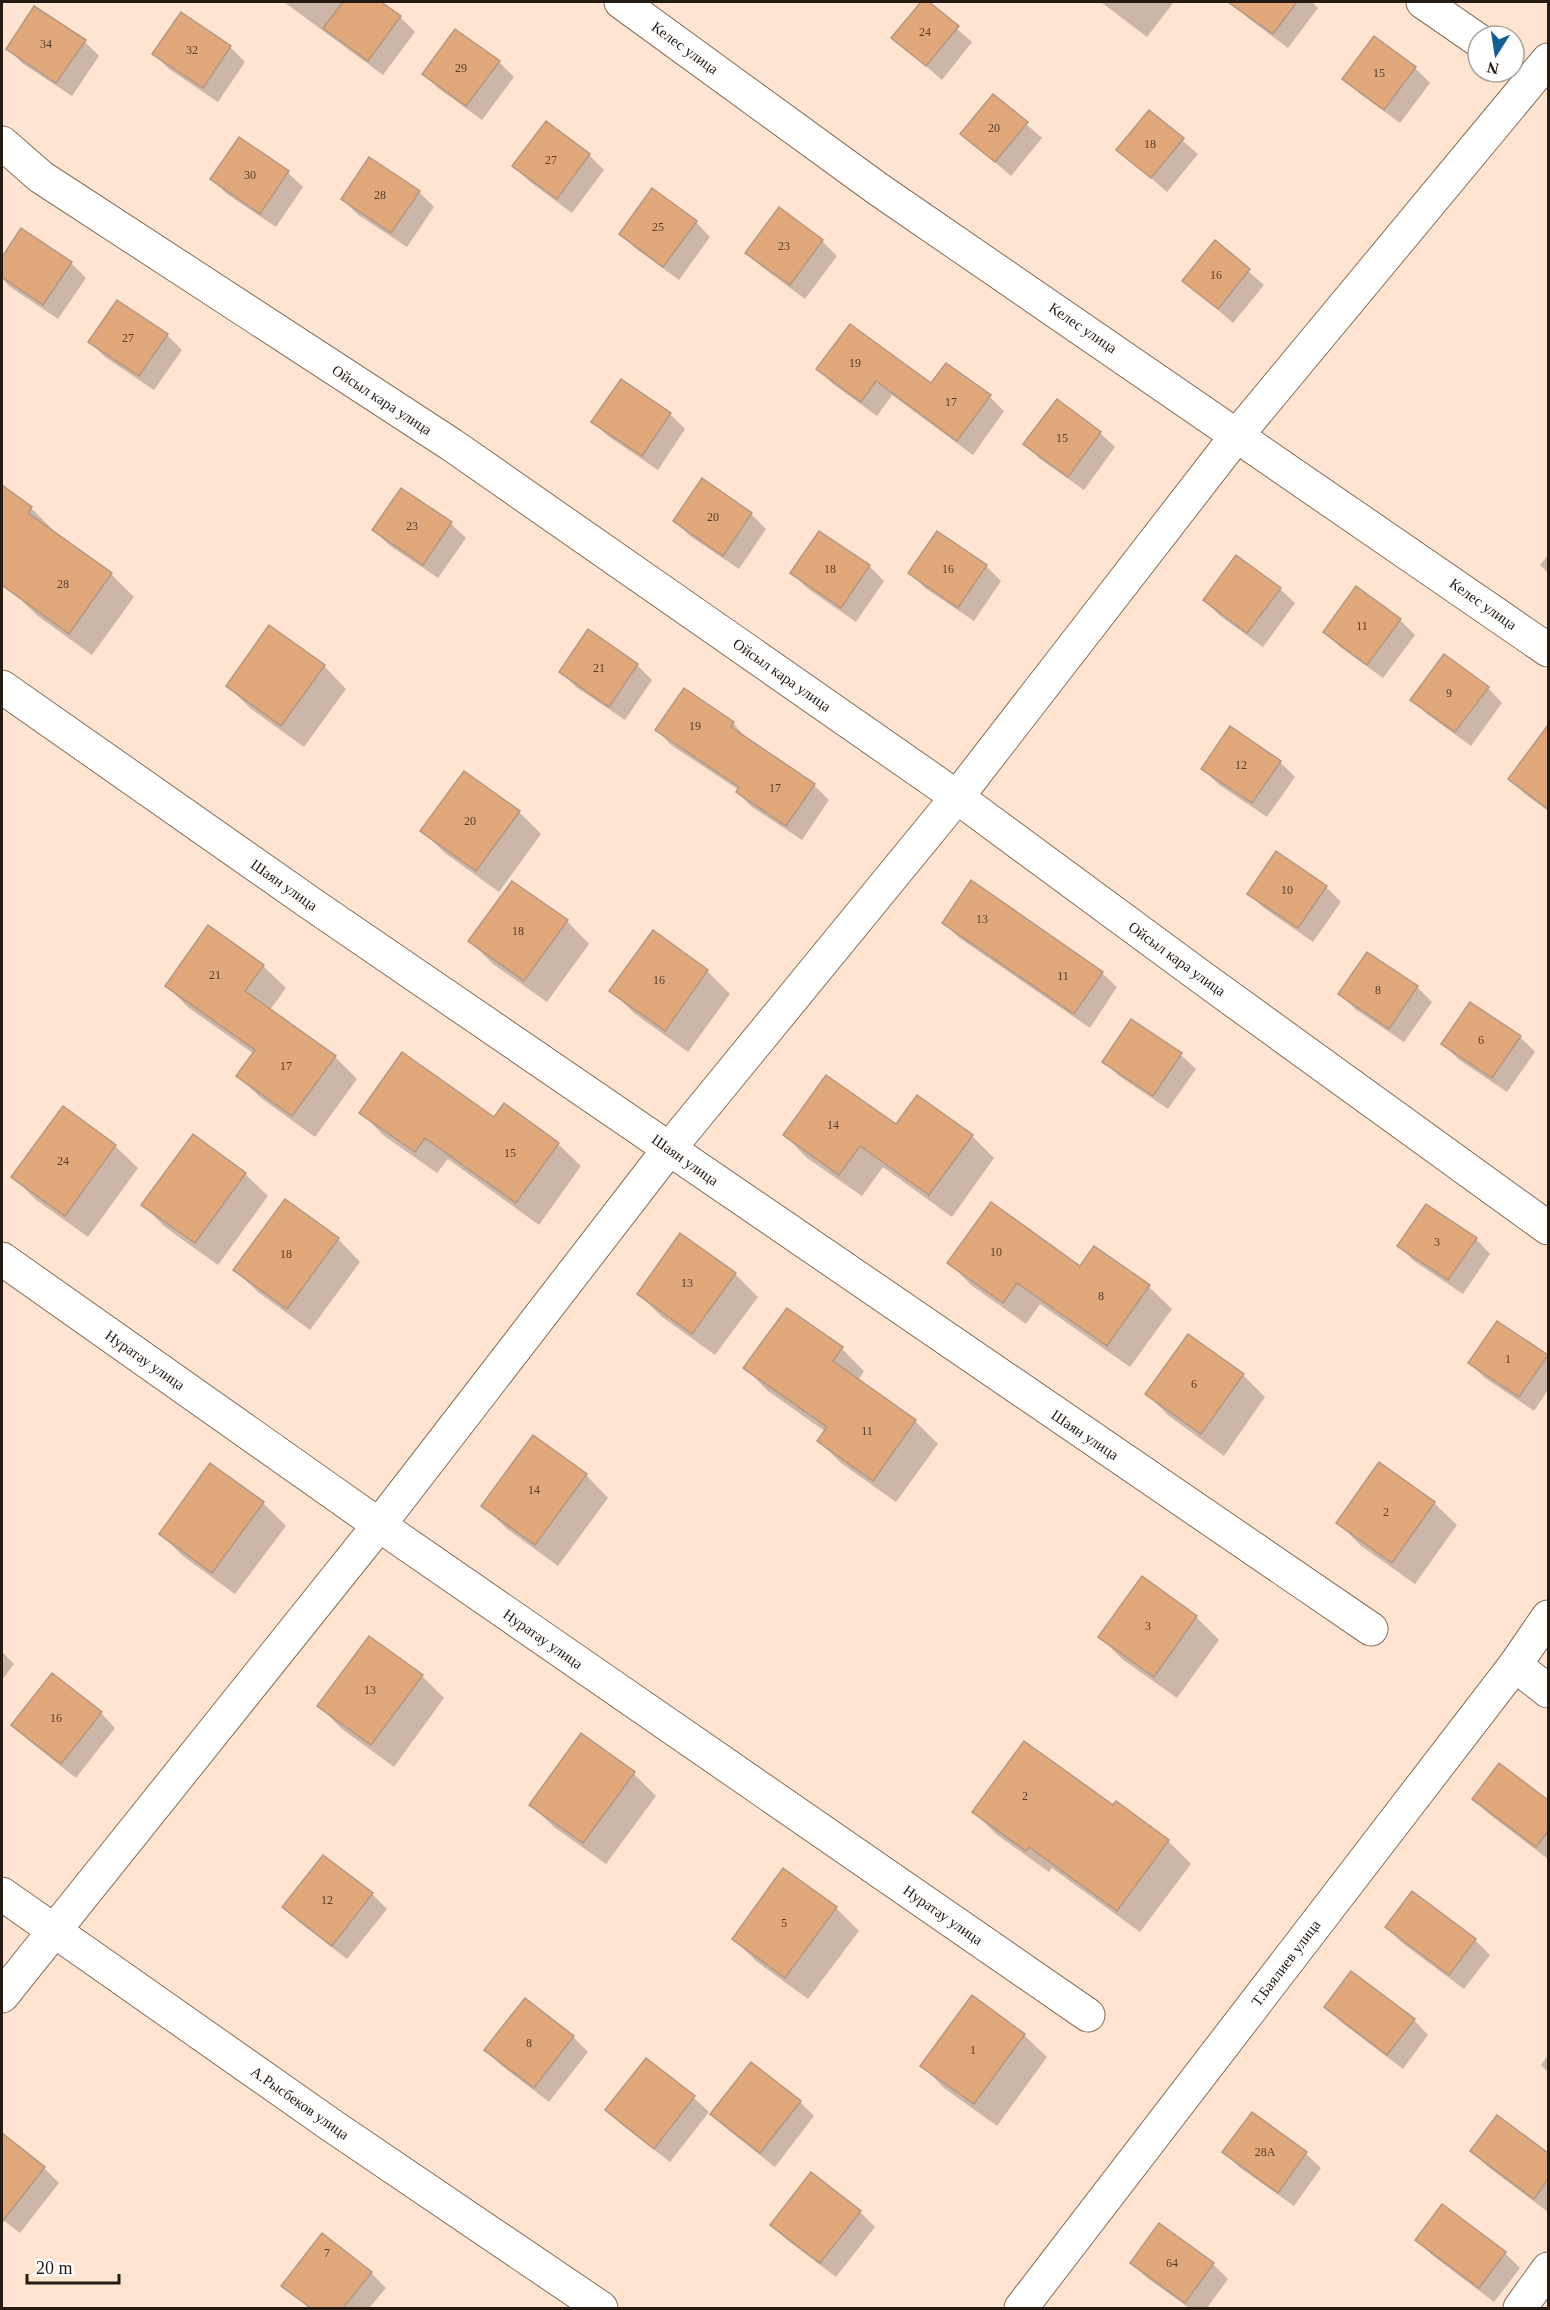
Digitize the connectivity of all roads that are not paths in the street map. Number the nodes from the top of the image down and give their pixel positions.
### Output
1 (621, 2) edge
2 (1423, 2) edge
3 (1466, 32) edge
4 (1536, 73) edge
5 (2, 143) edge
6 (1238, 434) junction
7 (1548, 650) edge
8 (2, 687) edge
9 (957, 797) junction
10 (669, 1149) junction
11 (1548, 1228) edge
12 (2, 1259) edge
13 (379, 1525) junction
14 (1548, 1617) edge
15 (1371, 1629) dead end
16 (1515, 1665) junction
17 (1548, 1691) edge
18 (2, 1894) edge
19 (54, 1932) junction
20 (2, 1996) edge
21 (1088, 2015) dead end
22 (1548, 2269) edge
23 (601, 2308) edge
24 (1021, 2308) edge
25 (1520, 2308) edge

1 - 6 street, Келес улица
2 - 3 street
4 - 6 street
5 - 9 street, Ойсыл кара улица
6 - 7 street, Келес улица
6 - 9 street
8 - 10 street, Шаян улица
9 - 10 street
9 - 11 street, Ойсыл кара улица
10 - 13 street
10 - 15 street, Шаян улица
12 - 13 street, Нуратау улица
13 - 19 street
13 - 21 street, Нуратау улица
14 - 16 street, Т.Баялиев улица
16 - 17 street
16 - 24 street, Т.Баялиев улица
18 - 19 street, А.Рысбеков улица
19 - 20 street
19 - 23 street, А.Рысбеков улица
22 - 25 street

